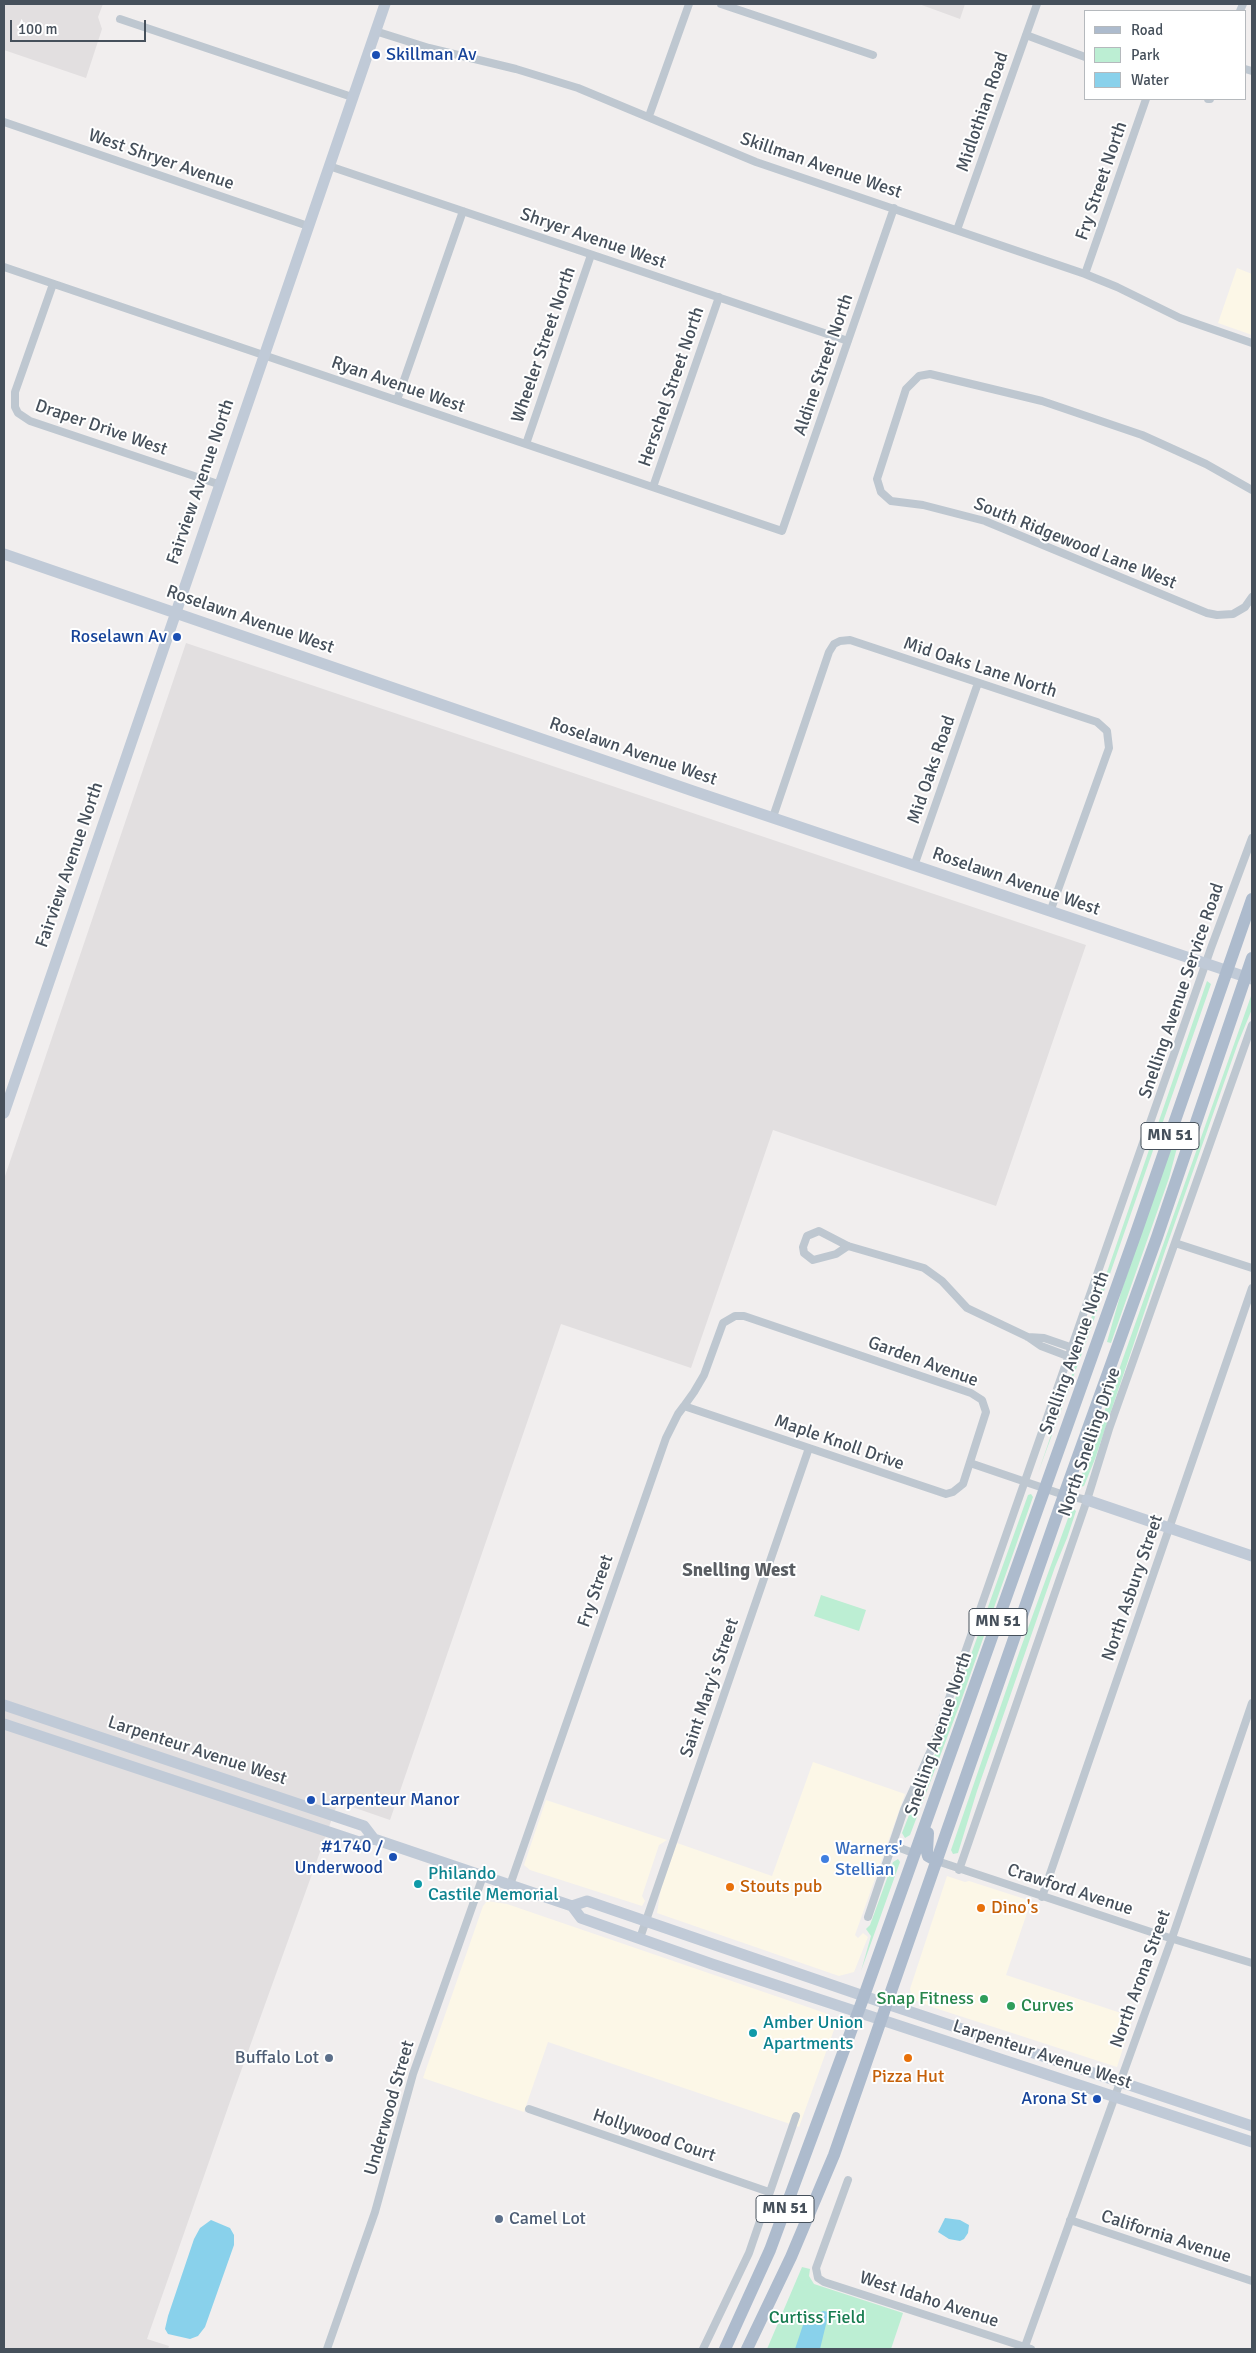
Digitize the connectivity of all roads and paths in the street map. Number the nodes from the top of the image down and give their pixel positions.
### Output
1 (385, 4) edge
2 (689, 4) edge
3 (721, 4) edge
4 (1037, 4) edge
5 (120, 19) dead end
6 (375, 30) junction
7 (1026, 35) junction
8 (873, 56) dead end
9 (1084, 57) edge
10 (352, 97) junction
11 (1146, 100) edge
12 (649, 116) junction
13 (4, 122) edge
14 (329, 166) junction
15 (894, 208) junction
16 (463, 212) junction
17 (308, 226) junction
18 (957, 230) junction
19 (591, 255) junction
20 (4, 267) edge
21 (1085, 274) junction
22 (53, 284) junction
23 (719, 298) junction
24 (848, 341) junction
25 (1252, 343) edge
26 (263, 355) junction
27 (397, 400) junction
28 (526, 444) junction
29 (218, 484) junction
30 (653, 487) junction
31 (1252, 490) edge
32 (782, 531) joint
33 (4, 554) edge
34 (1252, 598) edge
35 (175, 612) junction
36 (978, 683) junction
37 (773, 817) junction
38 (1252, 838) edge
39 (914, 866) junction
40 (1252, 899) edge
41 (1050, 912) junction
42 (1252, 958) edge
43 (1206, 964) junction
44 (1227, 970) junction
45 (1249, 978) edge
46 (1252, 1025) edge
47 (4, 1113) edge
48 (1175, 1243) junction
49 (848, 1246) junction
50 (1252, 1268) edge
51 (1252, 1288) edge
52 (730, 1317) joint
53 (1028, 1337) junction
54 (1073, 1348) junction
55 (1070, 1357) junction
56 (684, 1406) junction
57 (809, 1448) junction
58 (970, 1463) junction
59 (1026, 1482) junction
60 (1045, 1488) junction
61 (1064, 1495) junction
62 (1087, 1500) junction
63 (1170, 1528) junction
64 (1252, 1556) edge
65 (1252, 1703) edge
66 (4, 1705) edge
67 (4, 1724) edge
68 (112, 1742) junction
69 (107, 1759) junction
70 (928, 1818) junction
71 (374, 1838) junction
72 (892, 1845) junction
73 (916, 1854) junction
74 (937, 1861) junction
75 (959, 1870) junction
76 (483, 1876) junction
77 (510, 1885) junction
78 (1042, 1897) junction
79 (572, 1906) junction
80 (868, 1917) dead end
81 (645, 1921) junction
82 (640, 1938) junction
83 (1172, 1938) junction
84 (1252, 1963) edge
85 (864, 1996) junction
86 (887, 2004) junction
87 (858, 2012) junction
88 (880, 2020) junction
89 (1120, 2081) junction
90 (1115, 2096) junction
91 (529, 2109) dead end
92 (796, 2116) dead end
93 (1252, 2126) edge
94 (1252, 2142) edge
95 (848, 2180) dead end
96 (769, 2192) junction
97 (1070, 2220) junction
98 (1252, 2281) edge
99 (327, 2349) edge
100 (703, 2349) edge
101 (726, 2349) edge
102 (747, 2349) edge
103 (1027, 2349) edge

1 - 6 street, Fairview Avenue North
2 - 12 street
3 - 8 street
4 - 7 street, Midlothian Road
5 - 10 street
6 - 10 street, Fairview Avenue North
6 - 12 street, Skillman Avenue West
7 - 9 street
7 - 18 street, Midlothian Road
10 - 14 street, Fairview Avenue North
11 - 21 street, Fry Street North
12 - 15 street, Skillman Avenue West
13 - 17 street, West Shryer Avenue
14 - 16 street, Shryer Avenue West
14 - 17 street, Fairview Avenue North
15 - 18 street, Skillman Avenue West
15 - 24 street, Aldine Street North
16 - 19 street, Shryer Avenue West
16 - 27 street
17 - 26 street, Fairview Avenue North
18 - 21 street, Skillman Avenue West
19 - 23 street, Shryer Avenue West
19 - 28 street, Wheeler Street North
20 - 22 street, Ryan Avenue West
21 - 25 street, Skillman Avenue West
22 - 26 street, Ryan Avenue West
22 - 29 street, Draper Drive West
23 - 24 street, Shryer Avenue West
23 - 30 street, Herschel Street North
24 - 32 street, Aldine Street North
26 - 27 street, Ryan Avenue West
26 - 29 street, Fairview Avenue North
27 - 28 street, Ryan Avenue West
28 - 30 street, Ryan Avenue West
29 - 35 street, Fairview Avenue North
30 - 32 street, Ryan Avenue West
31 - 34 street, South Ridgewood Lane West
33 - 35 street, Roselawn Avenue West
35 - 37 street, Roselawn Avenue West
35 - 47 street, Fairview Avenue North
36 - 37 street, Mid Oaks Lane North
36 - 39 street, Mid Oaks Road
36 - 41 street, Mid Oaks Lane North
37 - 39 street, Roselawn Avenue West
38 - 43 street, Snelling Avenue Service Road
39 - 41 street, Roselawn Avenue West
40 - 44 main road, Snelling Avenue North / MN 51
41 - 43 street, Roselawn Avenue West
42 - 45 main road, MN 51
43 - 44 street, Roselawn Avenue West
43 - 54 street, Snelling Avenue Service Road
44 - 45 street, Roselawn Avenue West
44 - 60 main road, Snelling Avenue North / MN 51
45 - 61 main road, MN 51
46 - 48 street, North Snelling Drive
48 - 50 street
48 - 62 street, North Snelling Drive
49 - 49 street
49 - 53 street
51 - 63 street, North Asbury Street
52 - 56 street, Fry Street
52 - 58 street, Garden Avenue
53 - 54 street
53 - 55 street
54 - 55 street, Snelling Avenue Service Road
55 - 59 street, Snelling Avenue Service Road
56 - 57 street, Maple Knoll Drive
56 - 77 street, Fry Street
57 - 58 street, Maple Knoll Drive
57 - 81 street, Saint Mary's Street
58 - 59 street
59 - 60 street
59 - 72 street, Snelling Avenue Service Road
60 - 61 street
60 - 70 main road, Snelling Avenue North / MN 51
61 - 62 street
61 - 74 main road, MN 51
62 - 63 street
62 - 75 street, North Snelling Drive
63 - 64 street
63 - 78 street, North Asbury Street
65 - 83 street, North Arona Street
66 - 68 street, Larpenteur Avenue West
67 - 69 street, Larpenteur Avenue West
68 - 69 street
68 - 71 street, Larpenteur Avenue West
69 - 71 street, Larpenteur Avenue West
70 - 73 main road, Snelling Avenue North / MN 51
70 - 74 main road
71 - 76 street, Larpenteur Avenue West
72 - 73 street
72 - 80 street, Snelling Avenue Service Road
73 - 85 main road, Snelling Avenue North / MN 51
74 - 75 street, Crawford Avenue
74 - 86 main road, MN 51
75 - 78 street, Crawford Avenue
76 - 77 street, Larpenteur Avenue West
76 - 99 street, Underwood Street
77 - 79 street, Larpenteur Avenue West
78 - 83 street, Crawford Avenue
79 - 81 street, Larpenteur Avenue West
79 - 82 street, Larpenteur Avenue West
81 - 82 street, Saint Mary's Street
81 - 85 street, Larpenteur Avenue West
82 - 87 street, Larpenteur Avenue West
83 - 84 street, Crawford Avenue
83 - 89 street, North Arona Street
85 - 86 street, Larpenteur Avenue West
85 - 87 main road, Snelling Avenue North / MN 51
86 - 88 main road, MN 51
86 - 89 street, Larpenteur Avenue West
87 - 88 street, Larpenteur Avenue West
87 - 101 main road, Snelling Avenue North / MN 51
88 - 90 street, Larpenteur Avenue West
88 - 102 main road, MN 51
89 - 90 street, North Arona Street
89 - 93 street, Larpenteur Avenue West
90 - 94 street, Larpenteur Avenue West
90 - 97 street, North Arona Street
91 - 96 street, Hollywood Court
92 - 96 street
95 - 103 street, West Idaho Avenue
96 - 100 street
97 - 98 street, California Avenue
97 - 103 street, North Arona Street

